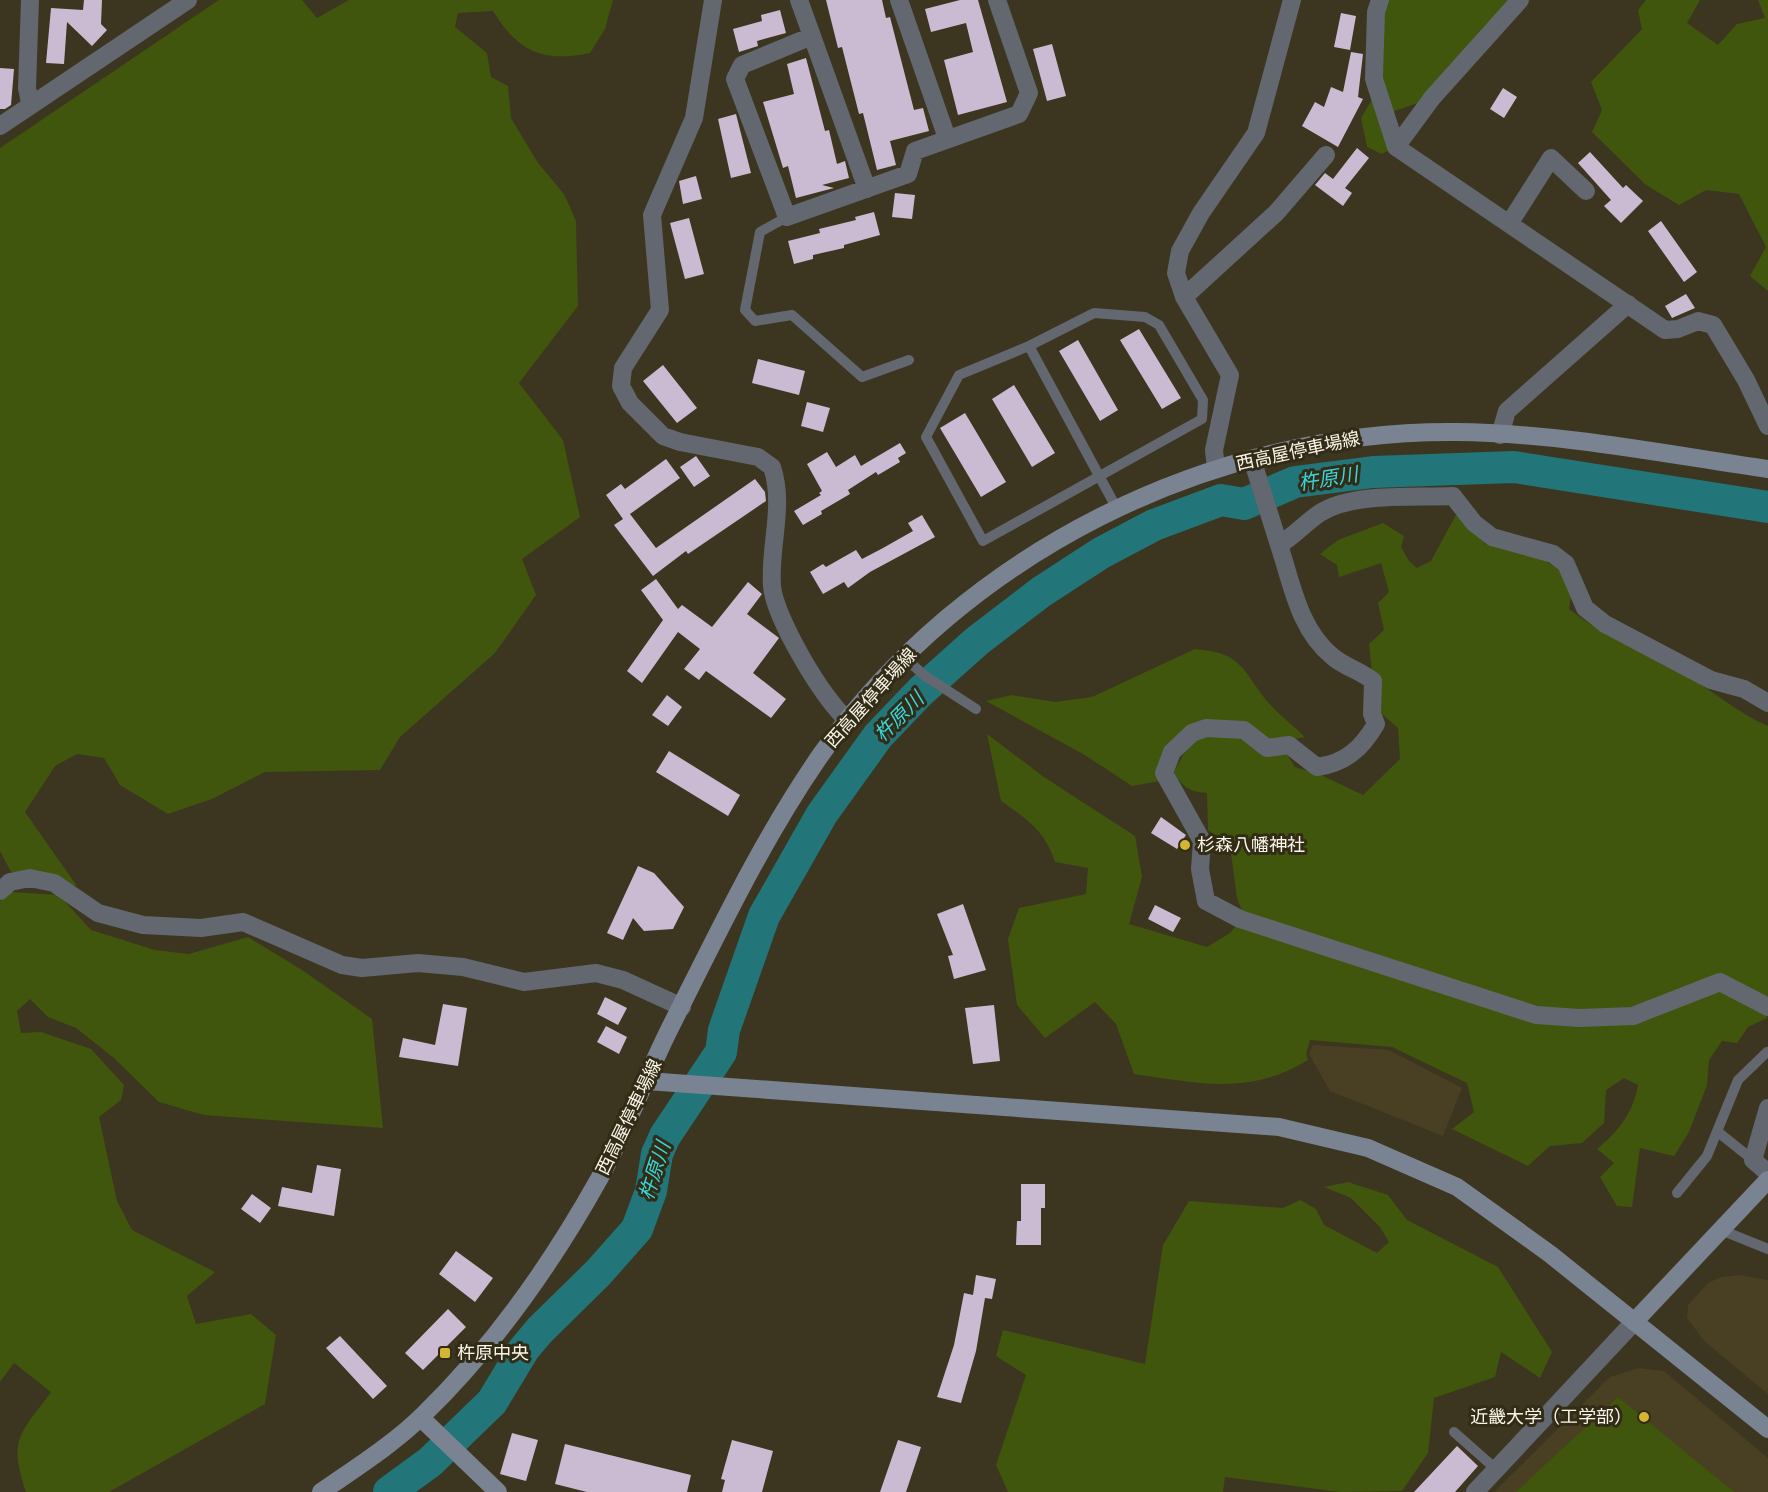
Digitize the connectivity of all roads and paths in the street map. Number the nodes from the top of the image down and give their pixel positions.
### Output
1 (30, 0) edge
2 (188, 0) edge
3 (713, 0) edge
4 (799, 0) edge
5 (899, 0) edge
6 (997, 0) edge
7 (1292, 0) edge
8 (1380, 0) edge
9 (1520, 0) edge
10 (812, 36) junction
11 (30, 104) junction
12 (0, 126) edge
13 (947, 138) junction
14 (1396, 147) junction
15 (1326, 155) dead end
16 (867, 189) junction
17 (1586, 191) dead end
18 (787, 217) junction
19 (1509, 224) junction
20 (1184, 297) junction
21 (1628, 304) junction
22 (1029, 346) junction
23 (909, 360) dead end
24 (1768, 426) edge
25 (1500, 435) junction
26 (1252, 459) junction
27 (1216, 469) junction
28 (1768, 469) edge
29 (1100, 476) junction
30 (1117, 509) junction
31 (1279, 545) junction
32 (905, 658) junction
33 (1768, 703) edge
34 (976, 710) dead end
35 (849, 721) junction
36 (0, 891) edge
37 (682, 1007) junction
38 (1768, 1007) edge
39 (1767, 1052) edge
40 (647, 1081) junction
41 (1768, 1108) edge
42 (1718, 1132) junction
43 (1753, 1160) junction
44 (1768, 1173) edge
45 (1768, 1180) edge
46 (1677, 1193) dead end
47 (1720, 1230) junction
48 (1768, 1249) edge
49 (1634, 1322) junction
50 (421, 1418) junction
51 (1768, 1429) edge
52 (1454, 1432) dead end
53 (1497, 1470) junction
54 (321, 1492) edge
55 (498, 1492) edge
56 (1475, 1492) edge

1 - 11 street
2 - 11 street
3 - 35 street
4 - 10 street
5 - 13 street
6 - 13 street
7 - 20 street
8 - 14 street
9 - 14 street
10 - 16 street
10 - 18 street
11 - 12 street
13 - 16 street
14 - 19 street
15 - 20 street
16 - 18 street
17 - 19 street
18 - 23 lane
19 - 21 street
20 - 27 street
21 - 24 street
21 - 25 street
22 - 29 lane
22 - 29 lane
22 - 29 lane
25 - 26 main road, 西高屋停車場線
25 - 28 main road, 西高屋停車場線
26 - 27 main road, 西高屋停車場線
26 - 31 street
27 - 30 main road, 西高屋停車場線
29 - 30 lane
30 - 32 main road, 西高屋停車場線
31 - 33 street
31 - 38 street
32 - 34 lane
32 - 35 main road, 西高屋停車場線
35 - 37 main road, 西高屋停車場線
36 - 37 street
37 - 40 main road, 西高屋停車場線
39 - 42 lane
40 - 49 main road
40 - 50 main road, 西高屋停車場線
41 - 43 street
42 - 43 lane
42 - 46 lane
43 - 44 street
45 - 47 main road
47 - 48 lane
47 - 49 main road
49 - 51 main road
49 - 53 street
50 - 54 main road, 西高屋停車場線
50 - 55 main road
52 - 53 lane
53 - 56 street

